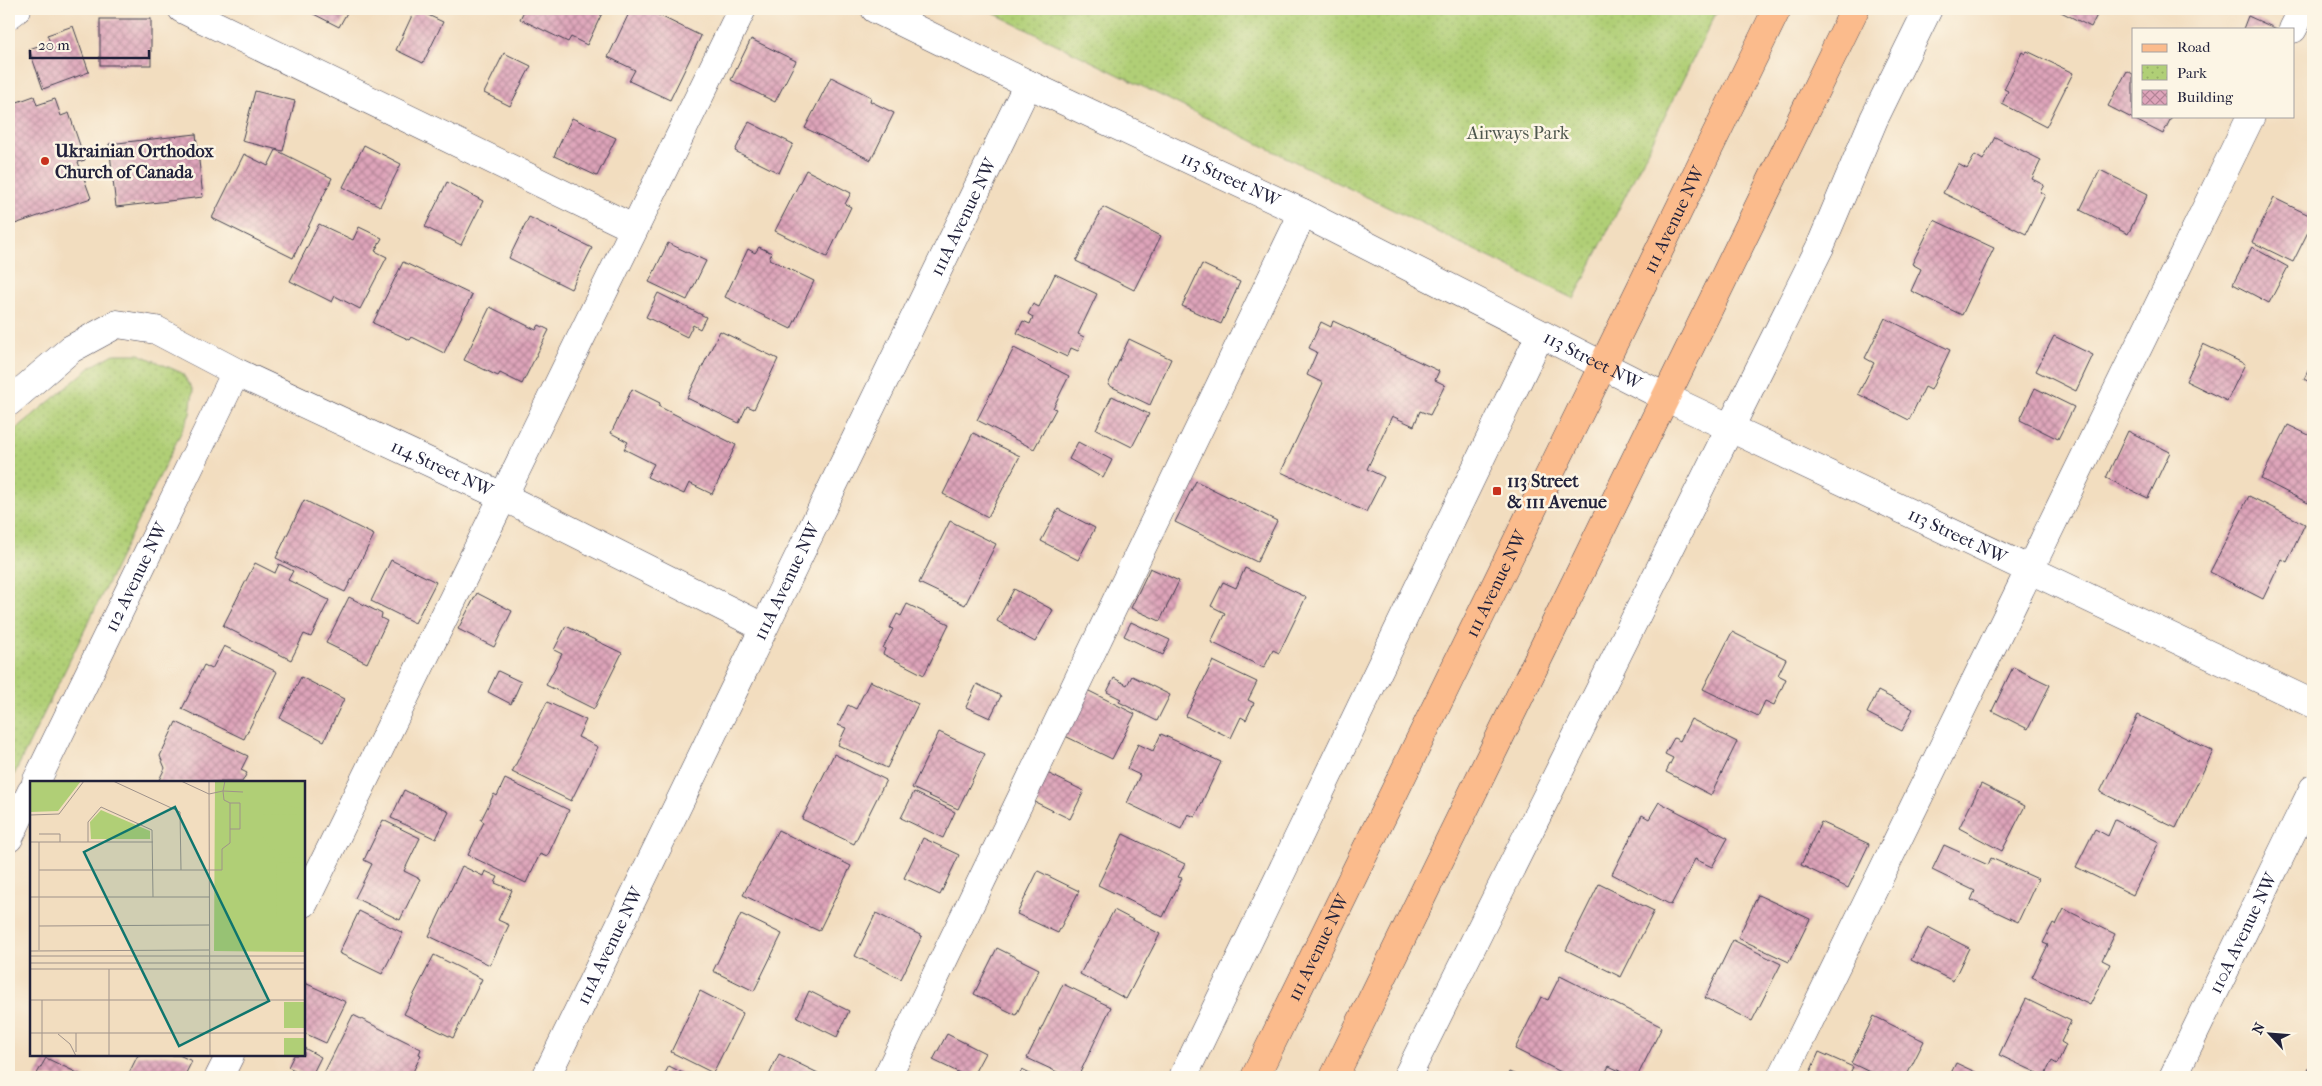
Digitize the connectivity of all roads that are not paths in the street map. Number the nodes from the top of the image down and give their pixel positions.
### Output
1 (17, 9) edge
2 (182, 9) edge
3 (742, 9) edge
4 (875, 9) edge
5 (1777, 9) edge
6 (1855, 9) edge
7 (1928, 9) edge
8 (2303, 9) edge
9 (9, 15) edge
10 (2294, 28) edge
11 (1028, 84) junction
12 (2249, 118) edge
13 (1303, 212) junction
14 (633, 228) junction
15 (1540, 335) junction
16 (1602, 365) junction
17 (236, 372) junction
18 (1665, 397) junction
19 (9, 402) edge
20 (1729, 427) junction
21 (502, 496) junction
22 (2029, 570) junction
23 (763, 627) junction
24 (2313, 704) edge
25 (36, 781) edge
26 (2313, 789) edge
27 (30, 794) edge
28 (9, 838) edge
29 (305, 901) edge
30 (230, 1056) edge
31 (219, 1077) edge
32 (546, 1077) edge
33 (887, 1077) edge
34 (1183, 1077) edge
35 (1255, 1077) edge
36 (1334, 1077) edge
37 (1407, 1077) edge
38 (1782, 1077) edge
39 (2173, 1077) edge

1 - 9 street
2 - 14 street
3 - 14 street
4 - 11 street, 113 Street NW
5 - 16 main road, 111 Avenue NW
6 - 18 main road
7 - 20 street
8 - 10 street
11 - 13 street, 113 Street NW
11 - 23 street, 111A Avenue NW
12 - 22 street
13 - 15 street, 113 Street NW
13 - 33 street
14 - 21 street
15 - 16 street, 113 Street NW
15 - 34 street
16 - 18 street, 113 Street NW
16 - 35 main road, 111 Avenue NW
17 - 19 street, 114 Street NW
17 - 21 street, 114 Street NW
17 - 25 street, 112 Avenue NW
18 - 20 street, 113 Street NW
18 - 36 main road
20 - 22 street, 113 Street NW
20 - 37 street
21 - 23 street, 114 Street NW
21 - 29 street
22 - 24 street, 113 Street NW
22 - 38 street
23 - 32 street, 111A Avenue NW
26 - 39 street, 110A Avenue NW
27 - 28 street
30 - 31 street

